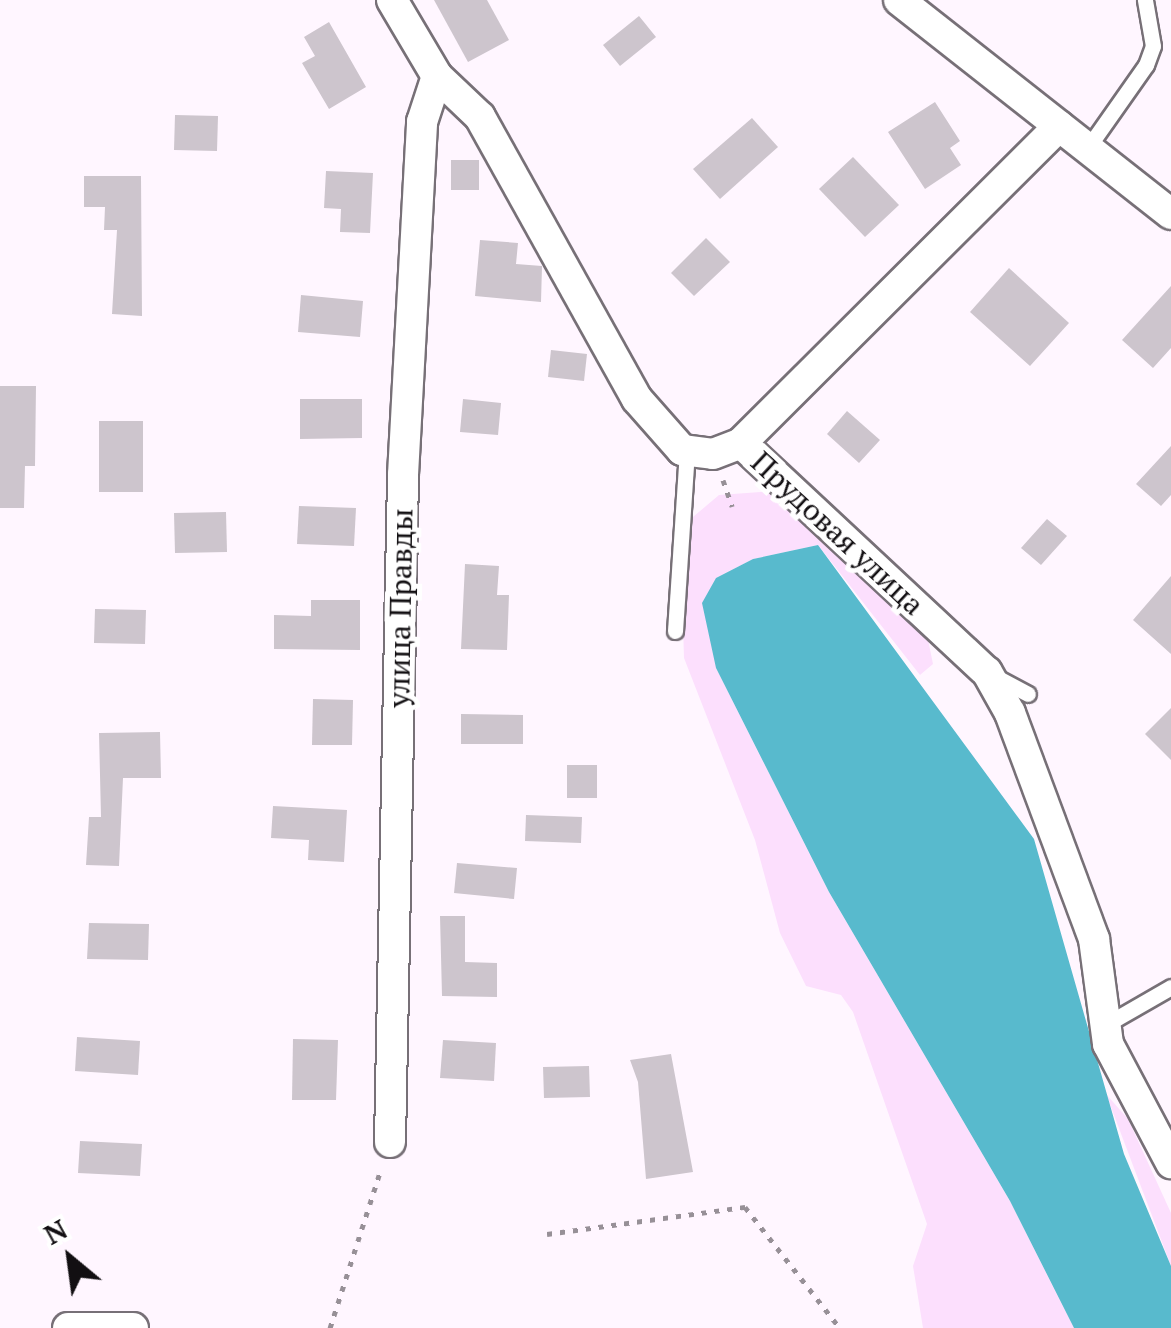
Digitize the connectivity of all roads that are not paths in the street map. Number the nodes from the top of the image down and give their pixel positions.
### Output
1 (392, 0) edge
2 (899, 0) edge
3 (1145, 0) edge
4 (437, 76) junction
5 (1059, 126) junction
6 (1089, 146) junction
7 (1171, 214) edge
8 (741, 443) junction
9 (686, 450) junction
10 (675, 631) dead end
11 (987, 672) junction
12 (1028, 694) dead end
13 (1171, 987) edge
14 (1105, 1024) junction
15 (390, 1142) road end
16 (1171, 1163) edge
17 (68, 1328) edge
18 (133, 1328) edge

1 - 4 street
2 - 5 street
3 - 6 lane
4 - 9 street
4 - 15 street, улица Правды
5 - 6 street
5 - 8 street
6 - 7 street
8 - 9 street, Прудовая улица
8 - 11 street, Прудовая улица
9 - 10 lane
11 - 12 lane
11 - 14 street, Прудовая улица
13 - 14 lane
14 - 16 street, Прудовая улица
17 - 18 street

